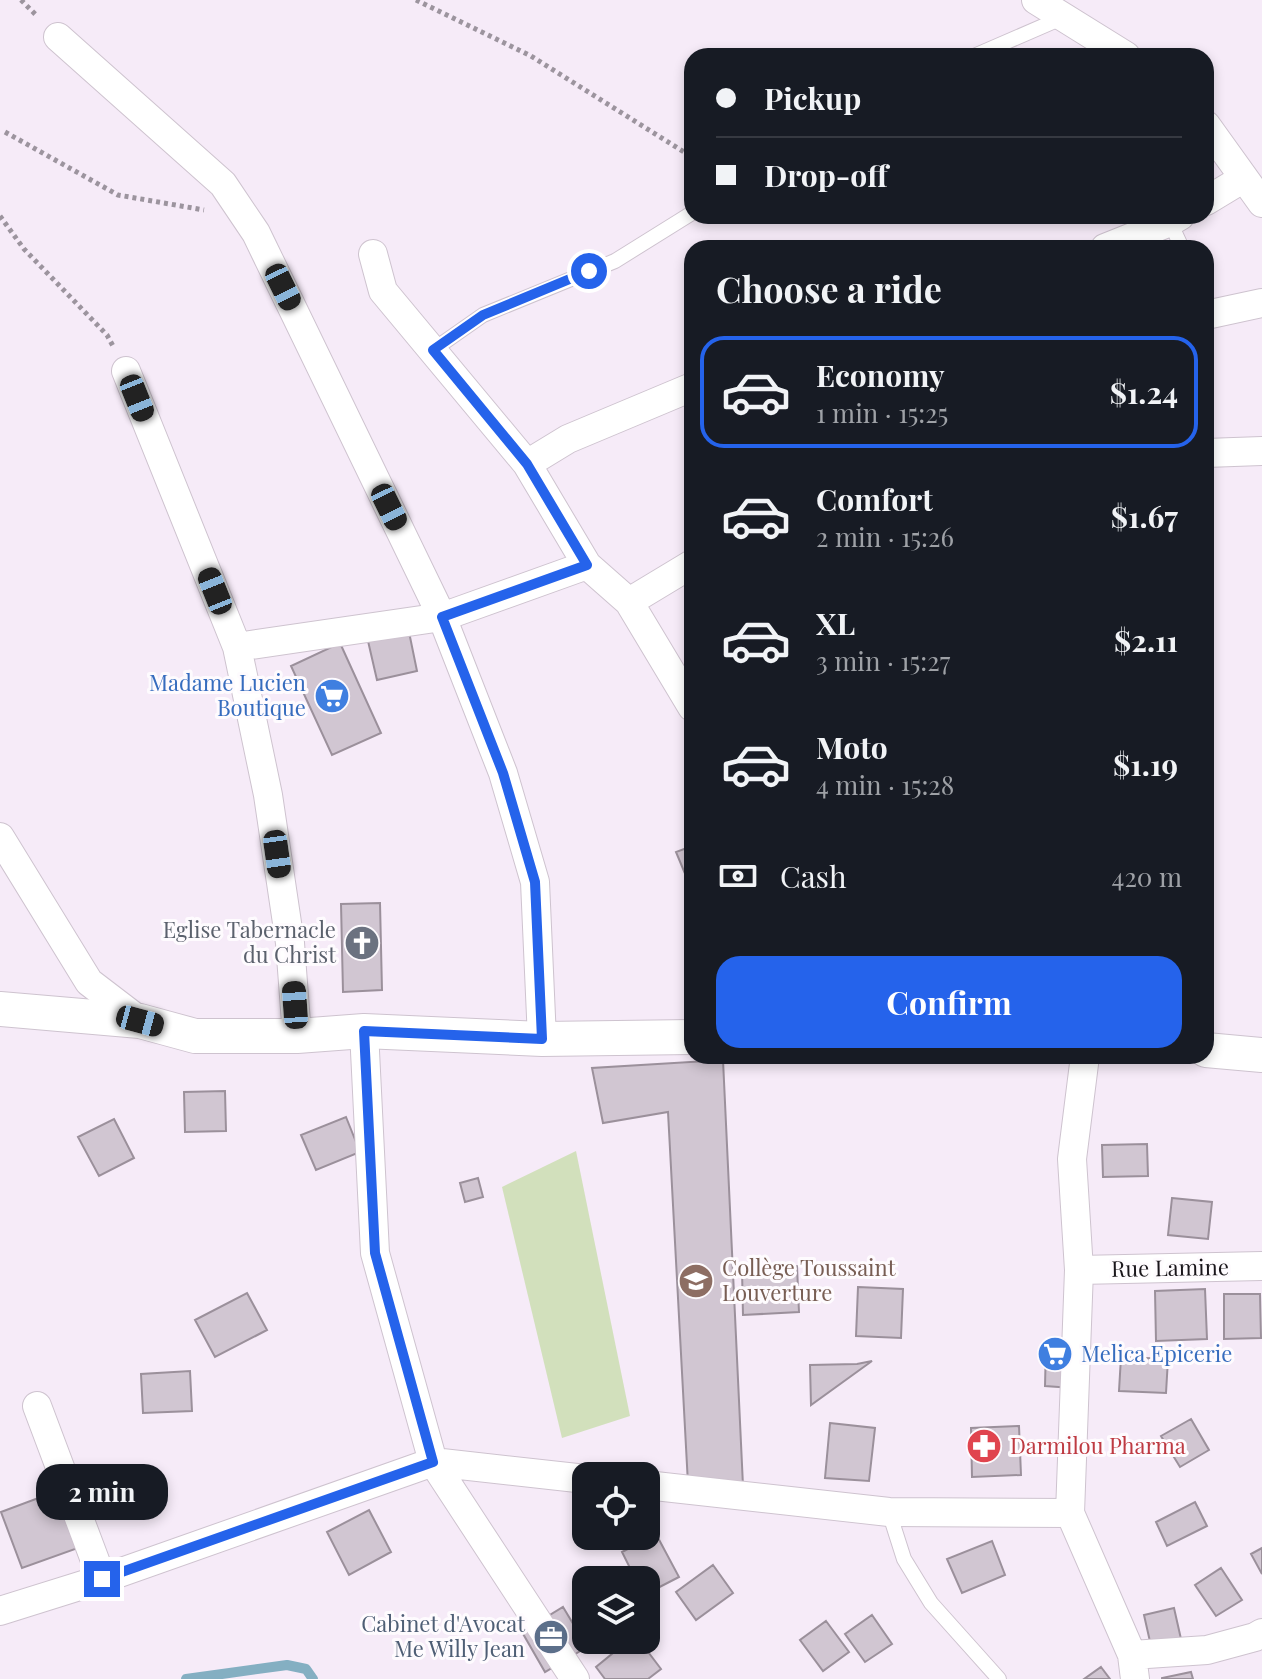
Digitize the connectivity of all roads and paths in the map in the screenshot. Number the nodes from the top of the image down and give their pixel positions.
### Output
1 (416, 0) edge
2 (1036, 0) edge
3 (1064, 17) junction
4 (58, 37) dead end
5 (992, 48) edge
6 (1113, 48) edge
7 (5, 132) dead end
8 (1214, 136) edge
9 (684, 152) edge
10 (1244, 178) junction
11 (1214, 196) edge
12 (1262, 203) edge
13 (205, 210) dead end
14 (0, 216) edge
15 (684, 218) edge
16 (1156, 224) edge
17 (1122, 240) edge
18 (373, 254) dead end
19 (1262, 303) edge
20 (1214, 308) edge
21 (433, 350) junction
22 (126, 371) joint
23 (684, 390) edge
24 (1262, 451) edge
25 (1214, 453) edge
26 (527, 464) junction
27 (587, 565) junction
28 (684, 569) edge
29 (629, 602) junction
30 (442, 617) junction
31 (237, 647) junction
32 (684, 694) edge
33 (0, 837) edge
34 (0, 1009) edge
35 (140, 1021) junction
36 (364, 1031) junction
37 (297, 1036) junction
38 (684, 1037) edge
39 (542, 1039) junction
40 (1214, 1051) edge
41 (1262, 1055) edge
42 (1084, 1064) edge
43 (1262, 1266) edge
44 (1079, 1270) junction
45 (37, 1406) dead end
46 (433, 1462) junction
47 (572, 1477) edge
48 (660, 1487) edge
49 (889, 1512) junction
50 (1070, 1513) junction
51 (102, 1579) junction
52 (0, 1611) edge
53 (1260, 1640) edge
54 (1134, 1667) edge
55 (575, 1679) edge
56 (999, 1679) edge

1 - 9 path
2 - 3 street
3 - 5 lane
3 - 6 street
4 - 30 street
7 - 13 path
8 - 10 street
10 - 11 street
10 - 12 street
14 - 22 path
15 - 21 lane
16 - 17 street
18 - 21 street
19 - 20 street
21 - 26 street
22 - 31 street
23 - 26 street
24 - 25 street
26 - 27 street
27 - 29 street
27 - 30 street
28 - 29 street
29 - 32 street
30 - 31 street
30 - 39 street
31 - 37 street
33 - 35 street
34 - 35 street
35 - 37 street
36 - 37 street
36 - 39 street
36 - 46 street
38 - 39 street
40 - 41 street
42 - 44 street
43 - 44 street, Rue Lamine
44 - 50 street
45 - 51 street
46 - 47 street
46 - 51 street
46 - 55 street
48 - 49 street
49 - 50 street
49 - 56 lane
50 - 54 street
51 - 52 street
53 - 54 street

